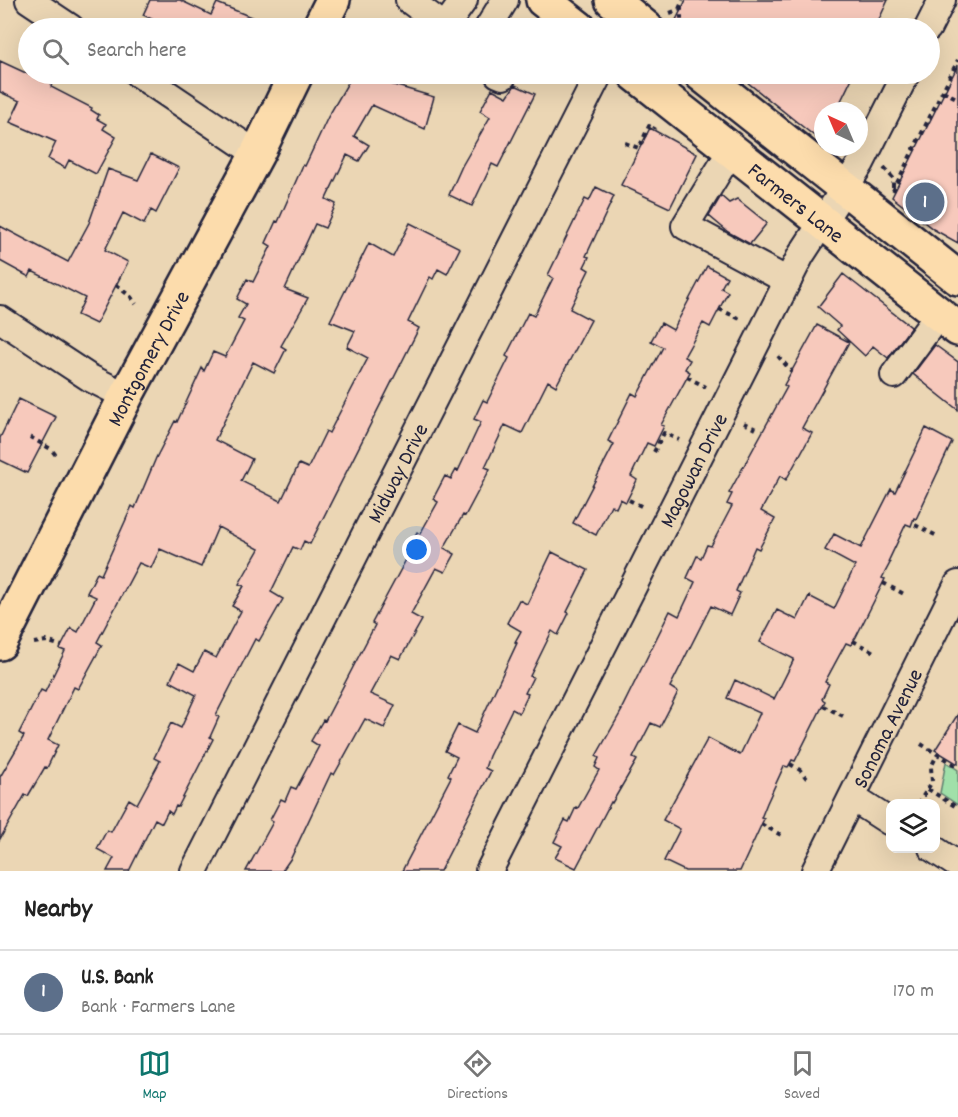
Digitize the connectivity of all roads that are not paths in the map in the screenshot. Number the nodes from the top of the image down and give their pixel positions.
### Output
1 (29, 0) edge
2 (333, 0) edge
3 (409, 0) edge
4 (464, 0) edge
5 (505, 0) edge
6 (543, 0) edge
7 (942, 0) edge
8 (56, 18) edge
9 (324, 18) edge
10 (433, 18) edge
11 (451, 18) edge
12 (494, 18) edge
13 (566, 18) edge
14 (933, 18) edge
15 (153, 84) edge
16 (292, 84) edge
17 (594, 84) edge
18 (647, 84) edge
19 (714, 84) edge
20 (901, 84) edge
21 (731, 151) junction
22 (256, 154) junction
23 (845, 189) junction
24 (822, 222) junction
25 (958, 278) edge
26 (788, 281) junction
27 (0, 318) edge
28 (948, 322) edge
29 (894, 375) dead end
30 (126, 396) junction
31 (958, 584) edge
32 (0, 643) edge
33 (853, 798) junction
34 (886, 819) edge
35 (938, 853) edge
36 (958, 865) edge
37 (194, 871) edge
38 (489, 871) edge
39 (815, 871) edge

1 - 8 street
2 - 9 main road
3 - 10 street
4 - 11 street
5 - 12 street
6 - 13 main road
7 - 14 street
15 - 22 street
16 - 22 main road, Montgomery Drive
17 - 37 street, Midway Drive
18 - 21 main road, Farmers Lane
19 - 23 main road, Farmers Lane
20 - 23 street, Magowan Drive
21 - 24 main road, Farmers Lane
21 - 26 street
22 - 30 main road, Montgomery Drive
23 - 24 street, Magowan Drive
23 - 25 main road, Farmers Lane
24 - 26 street, Magowan Drive
24 - 28 main road, Farmers Lane
26 - 38 street, Magowan Drive
27 - 30 street
28 - 29 street
30 - 32 main road, Montgomery Drive
31 - 33 street, Sonoma Avenue
33 - 34 street
33 - 39 street, Sonoma Avenue
35 - 36 street

